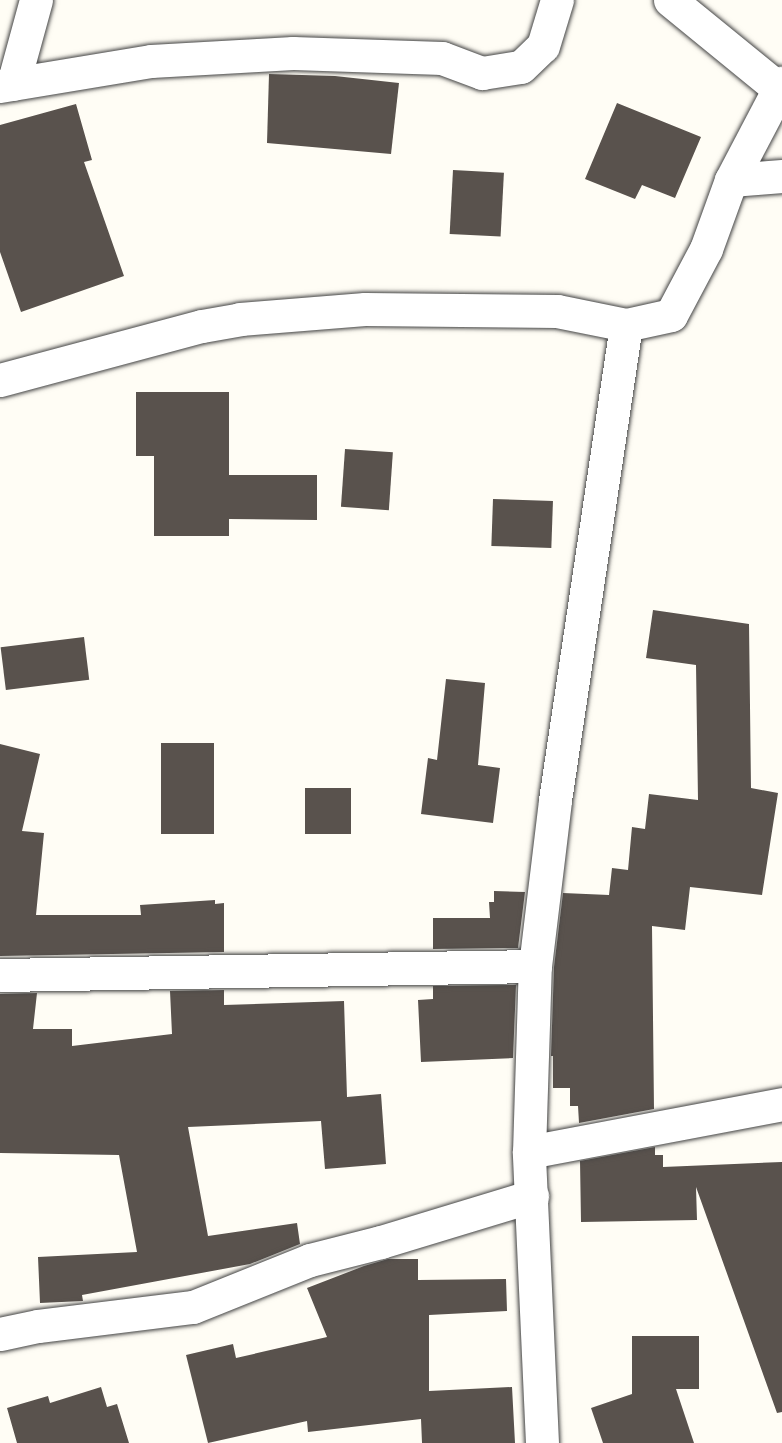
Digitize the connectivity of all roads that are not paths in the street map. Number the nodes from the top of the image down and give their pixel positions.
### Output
1 (36, 0) edge
2 (557, 0) edge
3 (670, 0) edge
4 (7, 85) edge
5 (781, 89) edge
6 (782, 176) edge
7 (731, 180) junction
8 (626, 325) junction
9 (0, 380) edge
10 (535, 966) junction
11 (0, 975) edge
12 (782, 1104) edge
13 (529, 1152) junction
14 (532, 1196) junction
15 (0, 1334) edge
16 (542, 1443) edge

1 - 4 street
2 - 4 street
3 - 5 street
5 - 7 street
6 - 7 street
7 - 8 street
8 - 9 street
8 - 10 street
10 - 11 street
10 - 13 street
12 - 13 street
13 - 14 street
14 - 15 street
14 - 16 street

